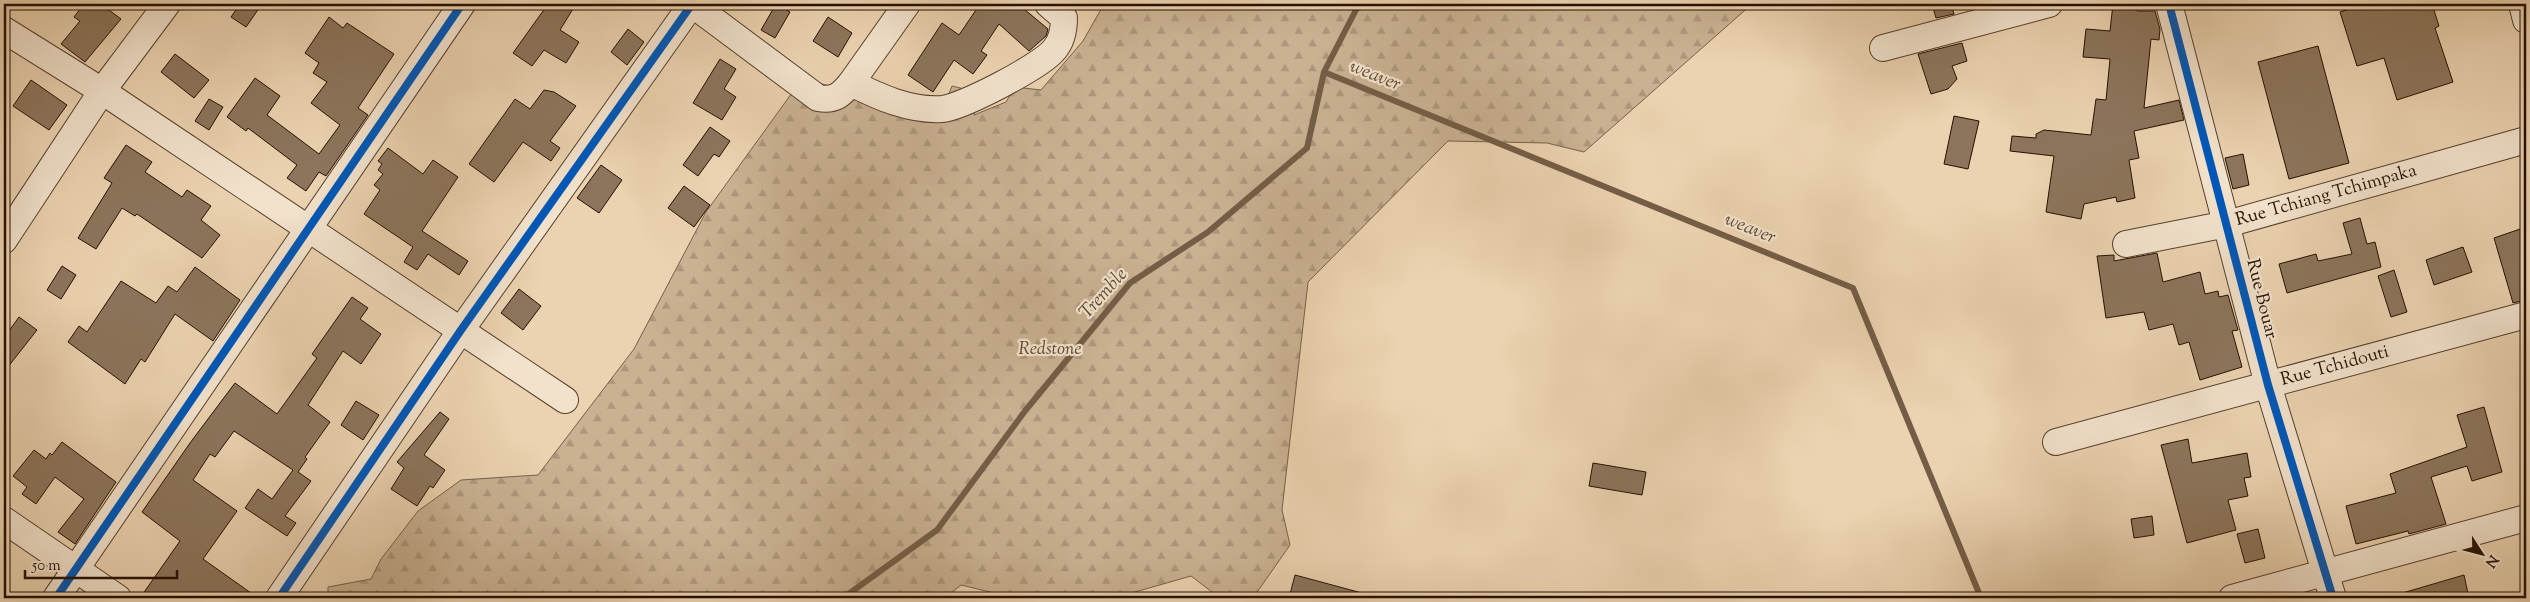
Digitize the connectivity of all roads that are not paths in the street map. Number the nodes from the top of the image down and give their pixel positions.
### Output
1 (167, 4) edge
2 (462, 4) edge
3 (692, 4) edge
4 (907, 4) edge
5 (1048, 4) edge
6 (2049, 4) edge
7 (2169, 4) edge
8 (2522, 4) edge
9 (2526, 20) edge
10 (4, 30) edge
11 (1883, 48) dead end
12 (851, 83) junction
13 (102, 91) junction
14 (2526, 140) edge
15 (2227, 224) junction
16 (308, 230) junction
17 (4, 240) edge
18 (2126, 244) dead end
19 (2526, 315) edge
20 (461, 330) junction
21 (2268, 385) junction
22 (565, 400) dead end
23 (2056, 442) dead end
24 (2526, 518) edge
25 (4, 520) edge
26 (76, 568) junction
27 (2326, 572) junction
28 (56, 598) edge
29 (118, 598) edge
30 (279, 598) edge
31 (2232, 598) edge
32 (2333, 598) edge

1 - 13 street
2 - 16 street
3 - 12 street
3 - 20 street
4 - 12 street
5 - 12 street
6 - 11 street
7 - 15 street, Rue Bouar
8 - 9 street
10 - 13 street
13 - 16 street
13 - 17 street
14 - 15 street, Rue Tchiang Tchimpaka
15 - 18 street, Rue Tchiang Tchimpaka
15 - 21 street, Rue Bouar
16 - 20 street
16 - 26 street
19 - 21 street, Rue Tchidouti
20 - 22 street
20 - 30 street
21 - 23 street, Rue Tchidouti
21 - 27 street, Rue Bouar
24 - 27 street
25 - 26 street
26 - 28 street
26 - 29 street
27 - 31 street
27 - 32 street, Rue Bouar

